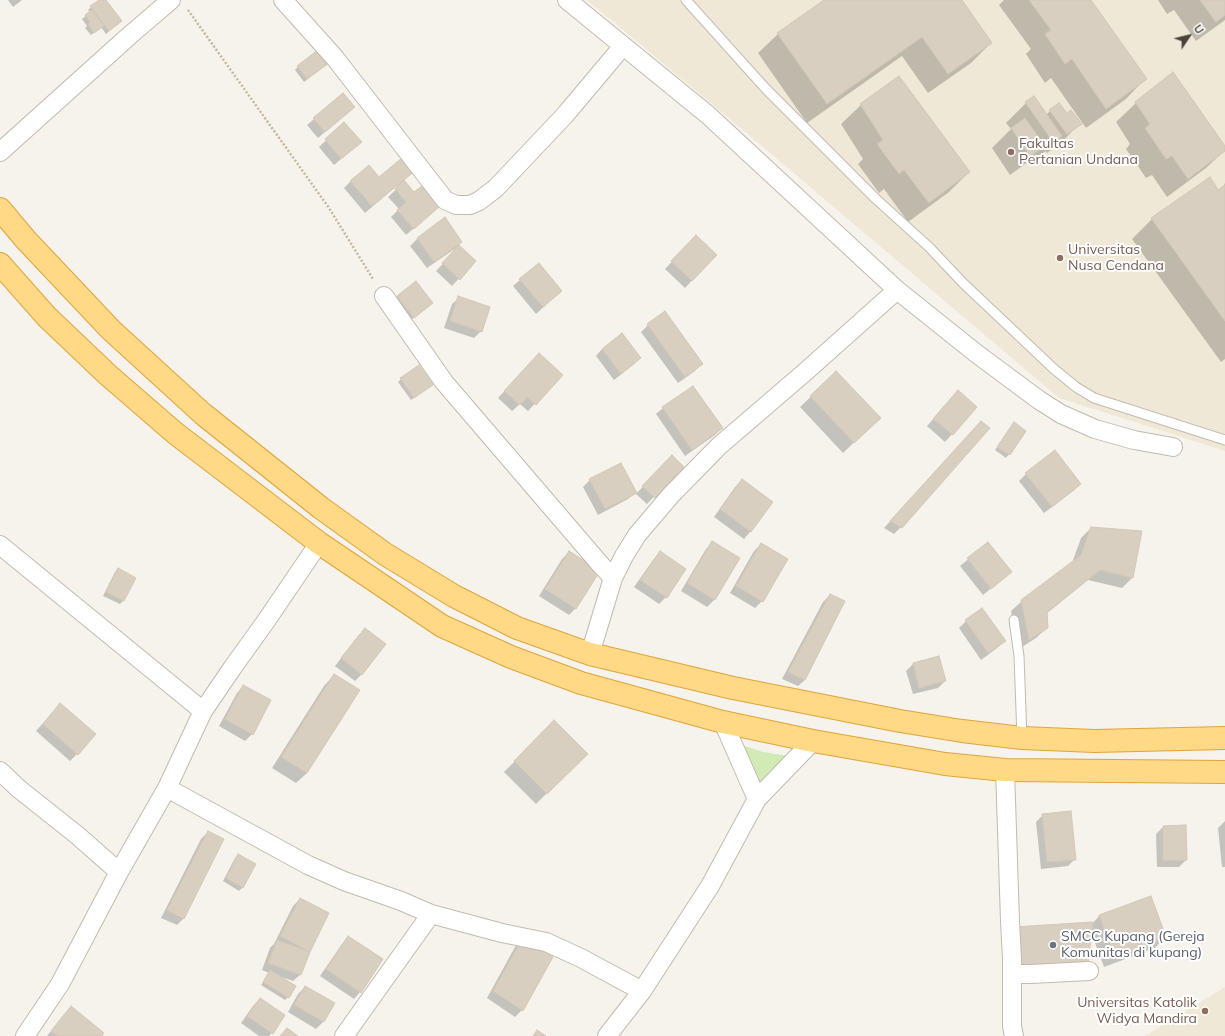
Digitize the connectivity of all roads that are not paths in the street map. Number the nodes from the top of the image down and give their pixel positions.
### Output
1 (283, 0) edge
2 (567, 0) edge
3 (686, 0) edge
4 (178, 3) edge
5 (623, 46) junction
6 (0, 152) edge
7 (0, 209) edge
8 (0, 264) edge
9 (897, 290) junction
10 (384, 296) road end
11 (1225, 440) edge
12 (1173, 447) dead end
13 (319, 543) junction
14 (0, 545) edge
15 (613, 578) junction
16 (1014, 620) dead end
17 (590, 654) junction
18 (203, 711) junction
19 (723, 722) junction
20 (1022, 738) junction
21 (1225, 738) edge
22 (1094, 741) junction
23 (813, 742) junction
24 (1005, 770) junction
25 (1094, 770) junction
26 (0, 771) edge
27 (1225, 772) edge
28 (167, 788) junction
29 (757, 799) junction
30 (119, 872) junction
31 (431, 914) junction
32 (1088, 971) dead end
33 (1013, 974) junction
34 (642, 991) junction
35 (25, 1036) edge
36 (344, 1036) edge
37 (607, 1036) edge
38 (1014, 1036) edge

1 - 5 street
2 - 5 street
3 - 11 lane
4 - 6 street
5 - 9 street
7 - 17 highway
8 - 13 highway
9 - 12 street
9 - 15 street
10 - 15 street
13 - 18 street
13 - 19 highway
14 - 18 street
15 - 17 street
16 - 20 lane
17 - 20 highway
18 - 28 street
19 - 23 highway
19 - 29 street
20 - 22 highway
21 - 22 highway
22 - 25 highway
23 - 24 highway
23 - 29 street
24 - 25 highway
24 - 33 street
25 - 27 highway
26 - 30 street
28 - 30 street
28 - 31 street
29 - 34 street
30 - 35 street
31 - 34 street
31 - 36 street
32 - 33 street
33 - 38 street
34 - 37 street

